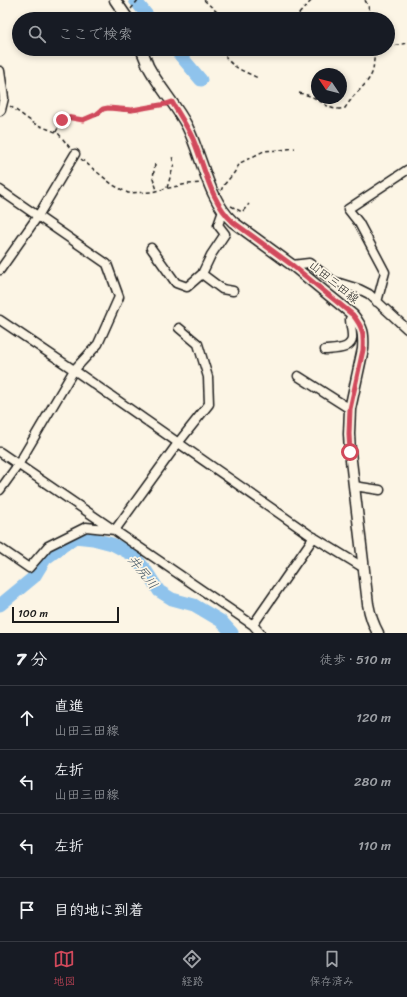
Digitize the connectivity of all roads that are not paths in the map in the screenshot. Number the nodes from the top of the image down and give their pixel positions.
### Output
1 (115, 0) edge
2 (123, 12) edge
3 (144, 56) edge
4 (0, 71) edge
5 (0, 111) edge
6 (75, 154) dead end
7 (407, 170) edge
8 (0, 190) edge
9 (223, 211) junction
10 (38, 216) junction
11 (151, 248) dead end
12 (292, 265) junction
13 (0, 270) edge
14 (202, 274) junction
15 (233, 291) dead end
16 (377, 302) junction
17 (353, 315) junction
18 (0, 320) edge
19 (179, 328) dead end
20 (407, 329) edge
21 (325, 350) dead end
22 (74, 370) junction
23 (298, 376) dead end
24 (350, 409) junction
25 (178, 443) junction
26 (0, 452) edge
27 (18, 465) junction
28 (354, 486) junction
29 (0, 490) edge
30 (380, 490) dead end
31 (115, 530) junction
32 (314, 537) junction
33 (0, 548) edge
34 (364, 568) junction
35 (253, 625) junction
36 (260, 633) edge
37 (378, 633) edge

1 - 2 main road
3 - 9 main road, 山田三田線
4 - 5 street
6 - 10 street
7 - 16 street
8 - 10 street
9 - 12 main road, 山田三田線
9 - 14 street
10 - 13 street
10 - 22 street
11 - 14 street
12 - 16 street
12 - 17 main road, 山田三田線
14 - 15 street
16 - 20 street
17 - 21 street
17 - 24 main road, 山田三田線
18 - 22 street
19 - 25 street
22 - 25 street
22 - 27 street
23 - 24 street
24 - 28 main road, 山田三田線
25 - 31 street
25 - 32 street
26 - 27 street
27 - 29 street
27 - 31 street
28 - 30 street
28 - 34 main road, 山田三田線
31 - 33 street
31 - 35 street
32 - 34 street
32 - 35 street
34 - 37 main road, 山田三田線
35 - 36 street

